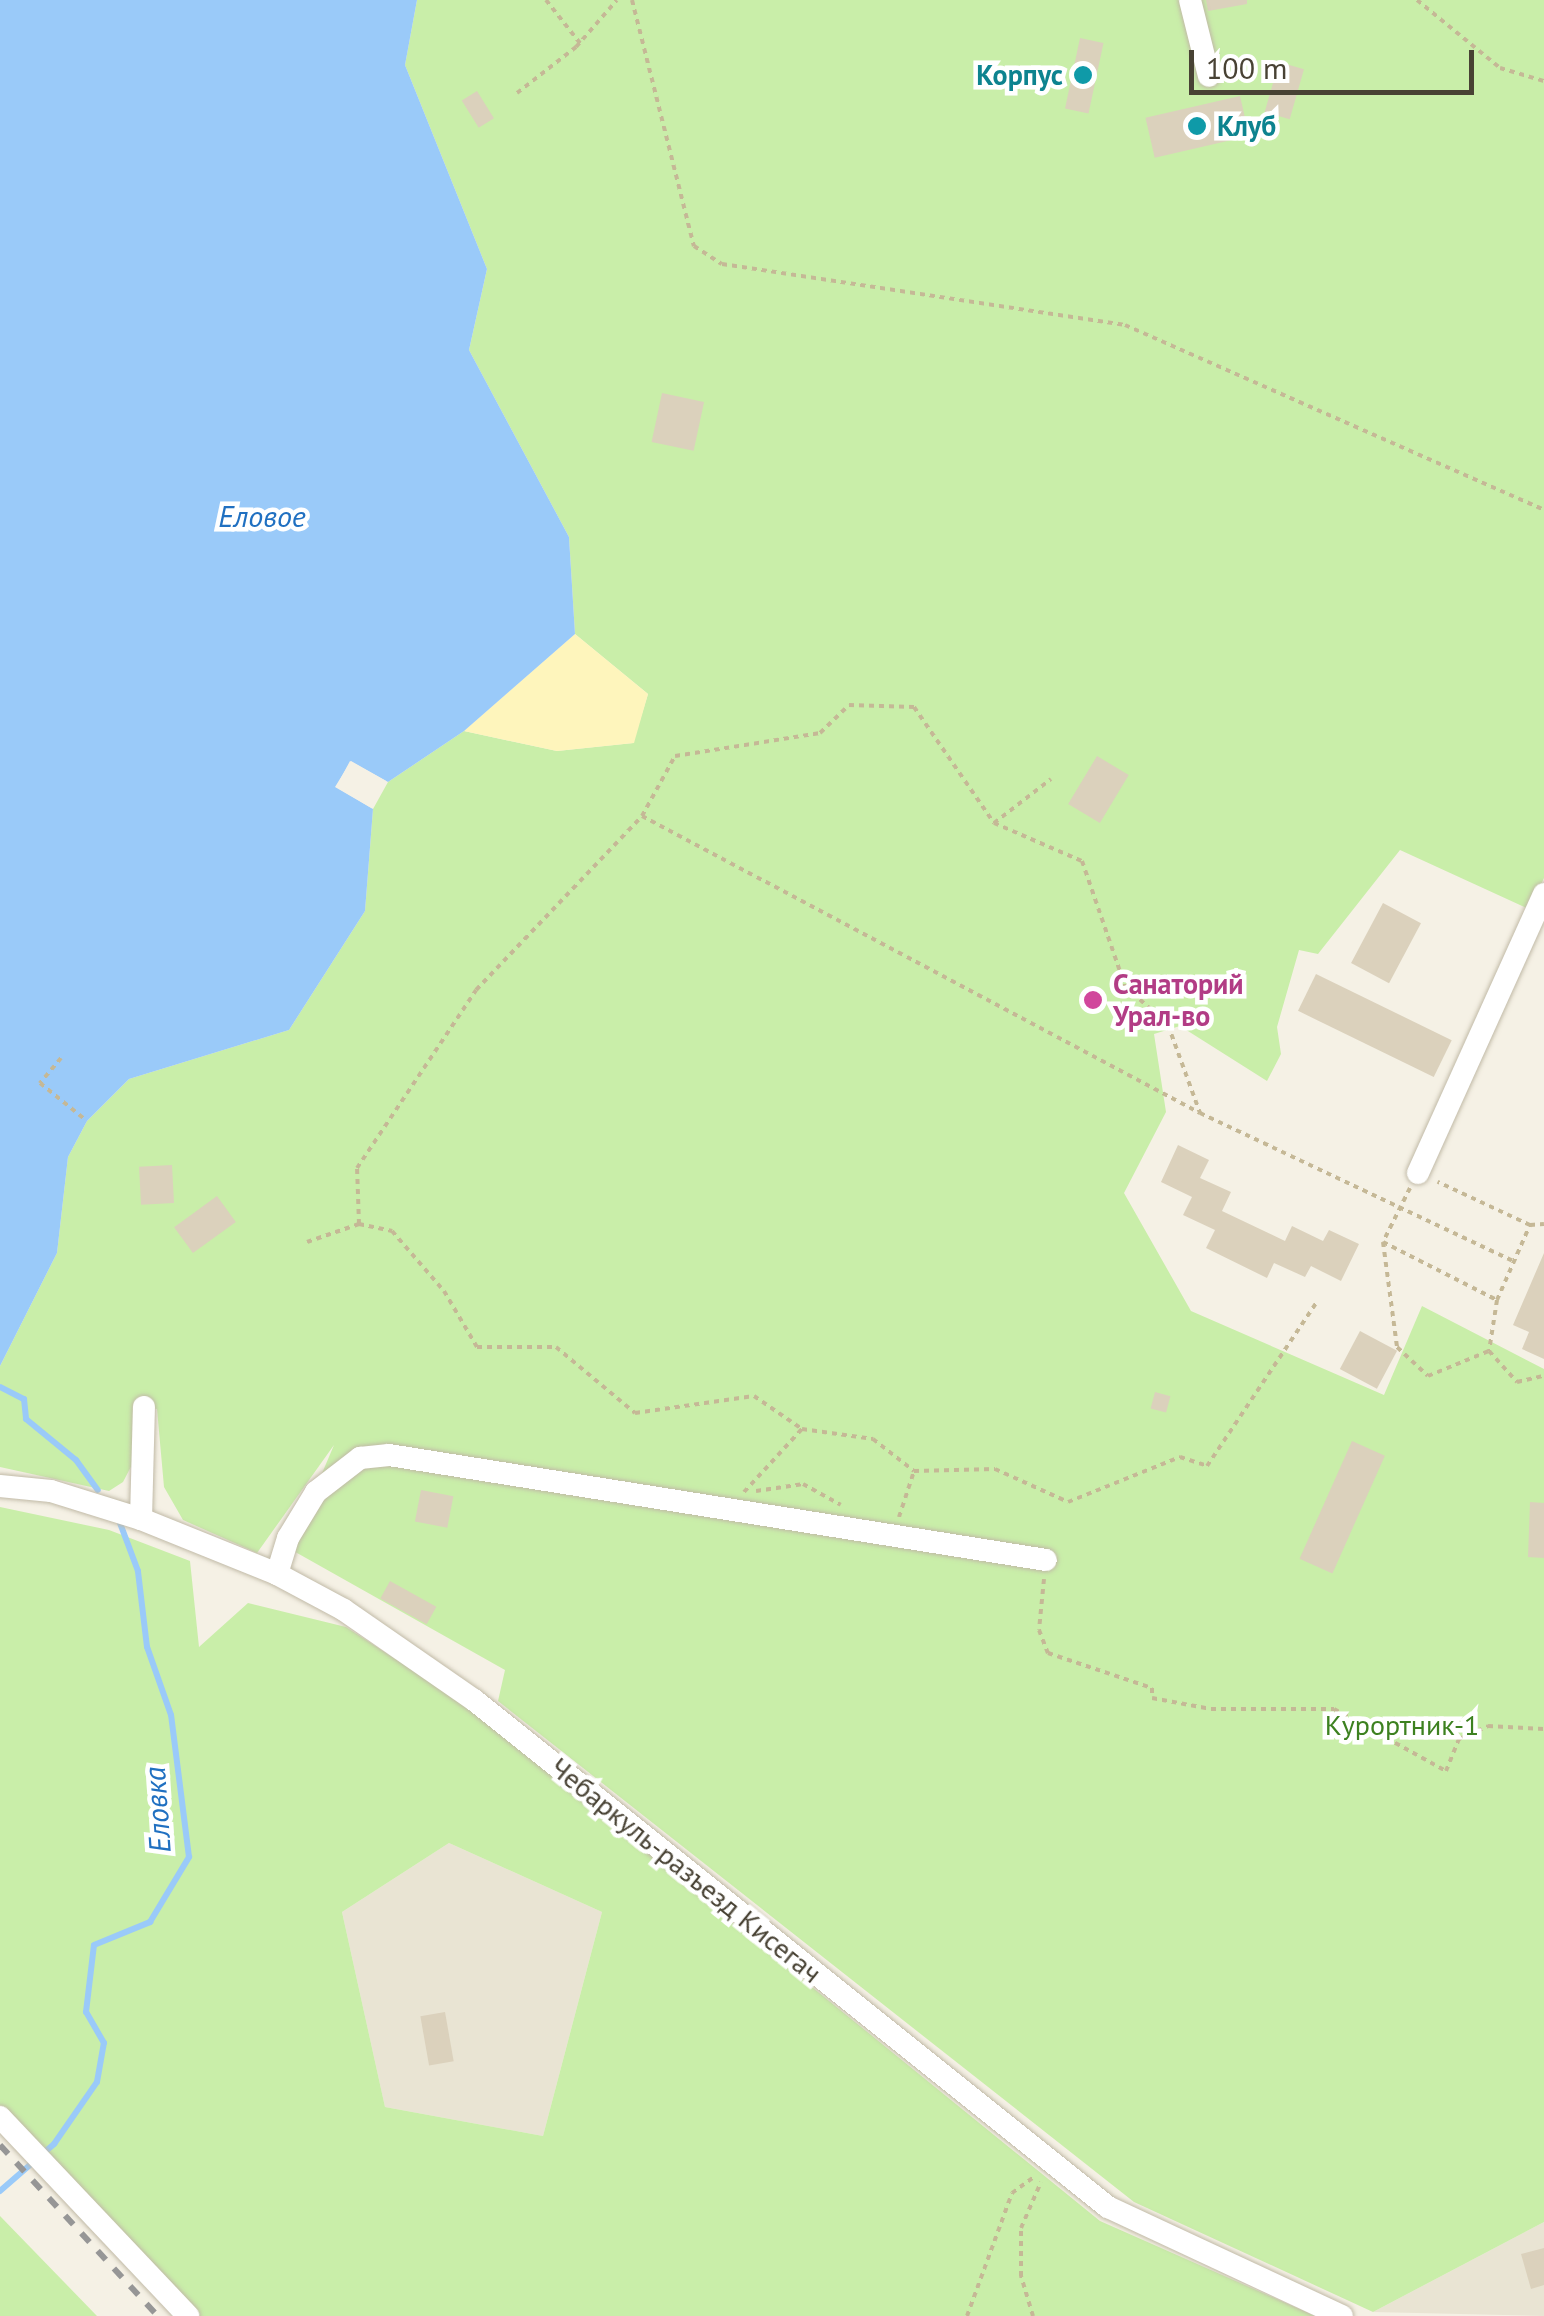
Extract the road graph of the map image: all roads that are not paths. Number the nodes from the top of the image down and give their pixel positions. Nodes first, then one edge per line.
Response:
1 (1190, 0) edge
2 (1209, 76) dead end
3 (1544, 894) edge
4 (1418, 1173) road end
5 (144, 1407) dead end
6 (0, 1486) edge
7 (141, 1519) junction
8 (1046, 1560) road end
9 (276, 1574) junction
10 (0, 2117) edge
11 (188, 2316) edge
12 (1342, 2316) edge

1 - 2 street
3 - 4 street
5 - 7 street
6 - 7 street, Чебаркуль-разъезд Кисегач
7 - 9 street, Чебаркуль-разъезд Кисегач
8 - 9 street
9 - 12 street, Чебаркуль-разъезд Кисегач
10 - 11 street

